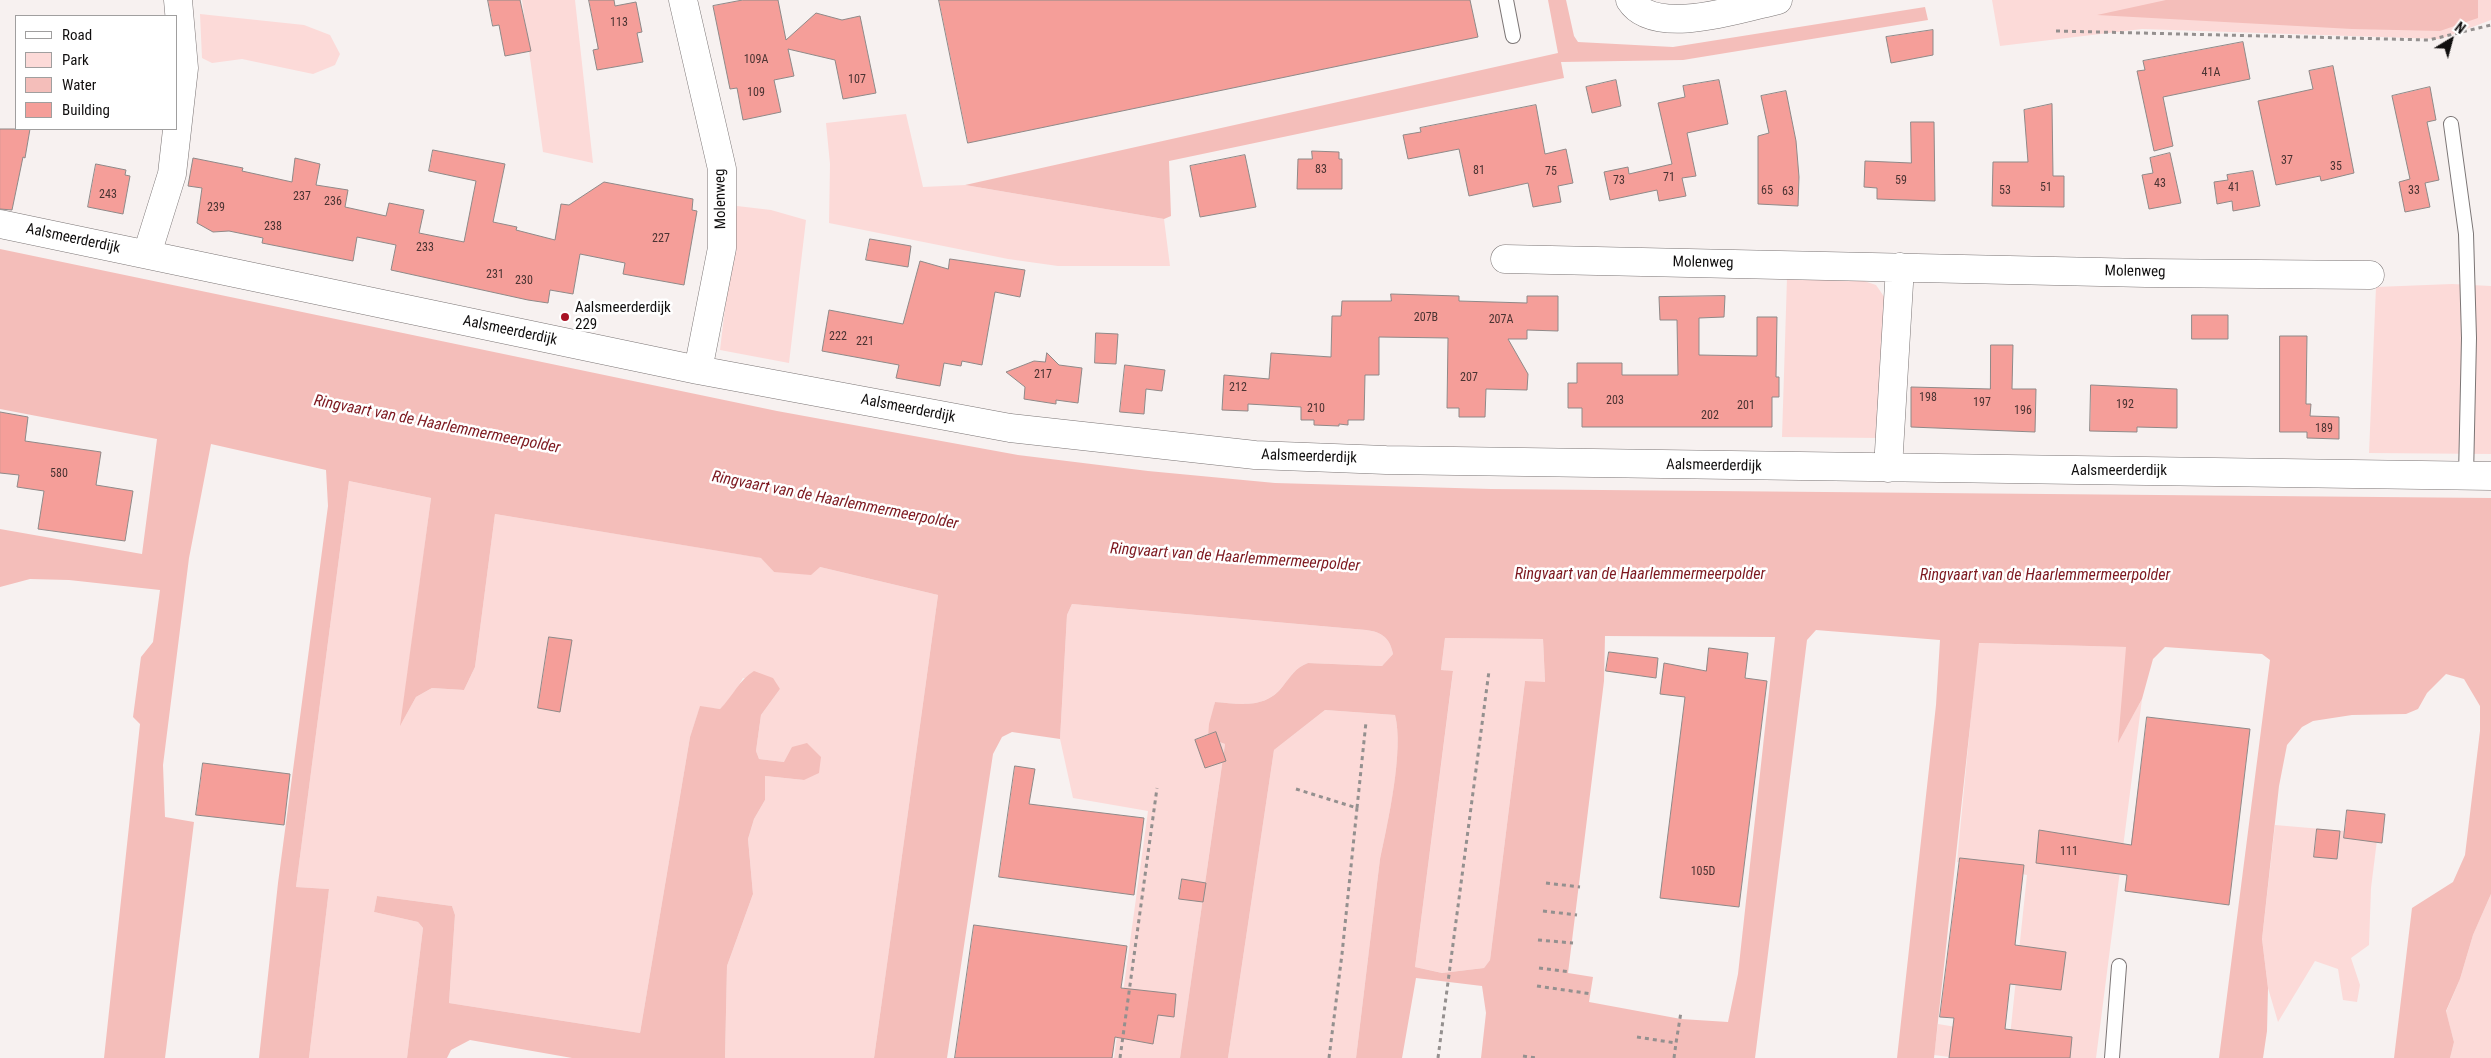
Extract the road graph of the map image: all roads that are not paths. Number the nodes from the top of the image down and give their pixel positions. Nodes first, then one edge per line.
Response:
1 (178, 0) edge
2 (683, 0) edge
3 (1506, 0) edge
4 (1630, 0) edge
5 (1778, 0) edge
6 (1513, 36) dead end
7 (178, 121) edge
8 (2451, 124) dead end
9 (177, 130) edge
10 (0, 224) edge
11 (147, 254) junction
12 (1505, 258) dead end
13 (1900, 267) junction
14 (2370, 275) dead end
15 (698, 370) junction
16 (1888, 468) junction
17 (2478, 476) edge
18 (2119, 966) dead end
19 (2112, 1058) edge

1 - 7 street
2 - 15 street, Molenweg
3 - 6 lane
4 - 5 street
8 - 17 lane
9 - 11 street
10 - 11 street, Aalsmeerderdijk
11 - 15 street, Aalsmeerderdijk
12 - 13 street, Molenweg
13 - 14 street, Molenweg
13 - 16 street
15 - 16 street, Aalsmeerderdijk
16 - 17 street, Aalsmeerderdijk
18 - 19 lane

